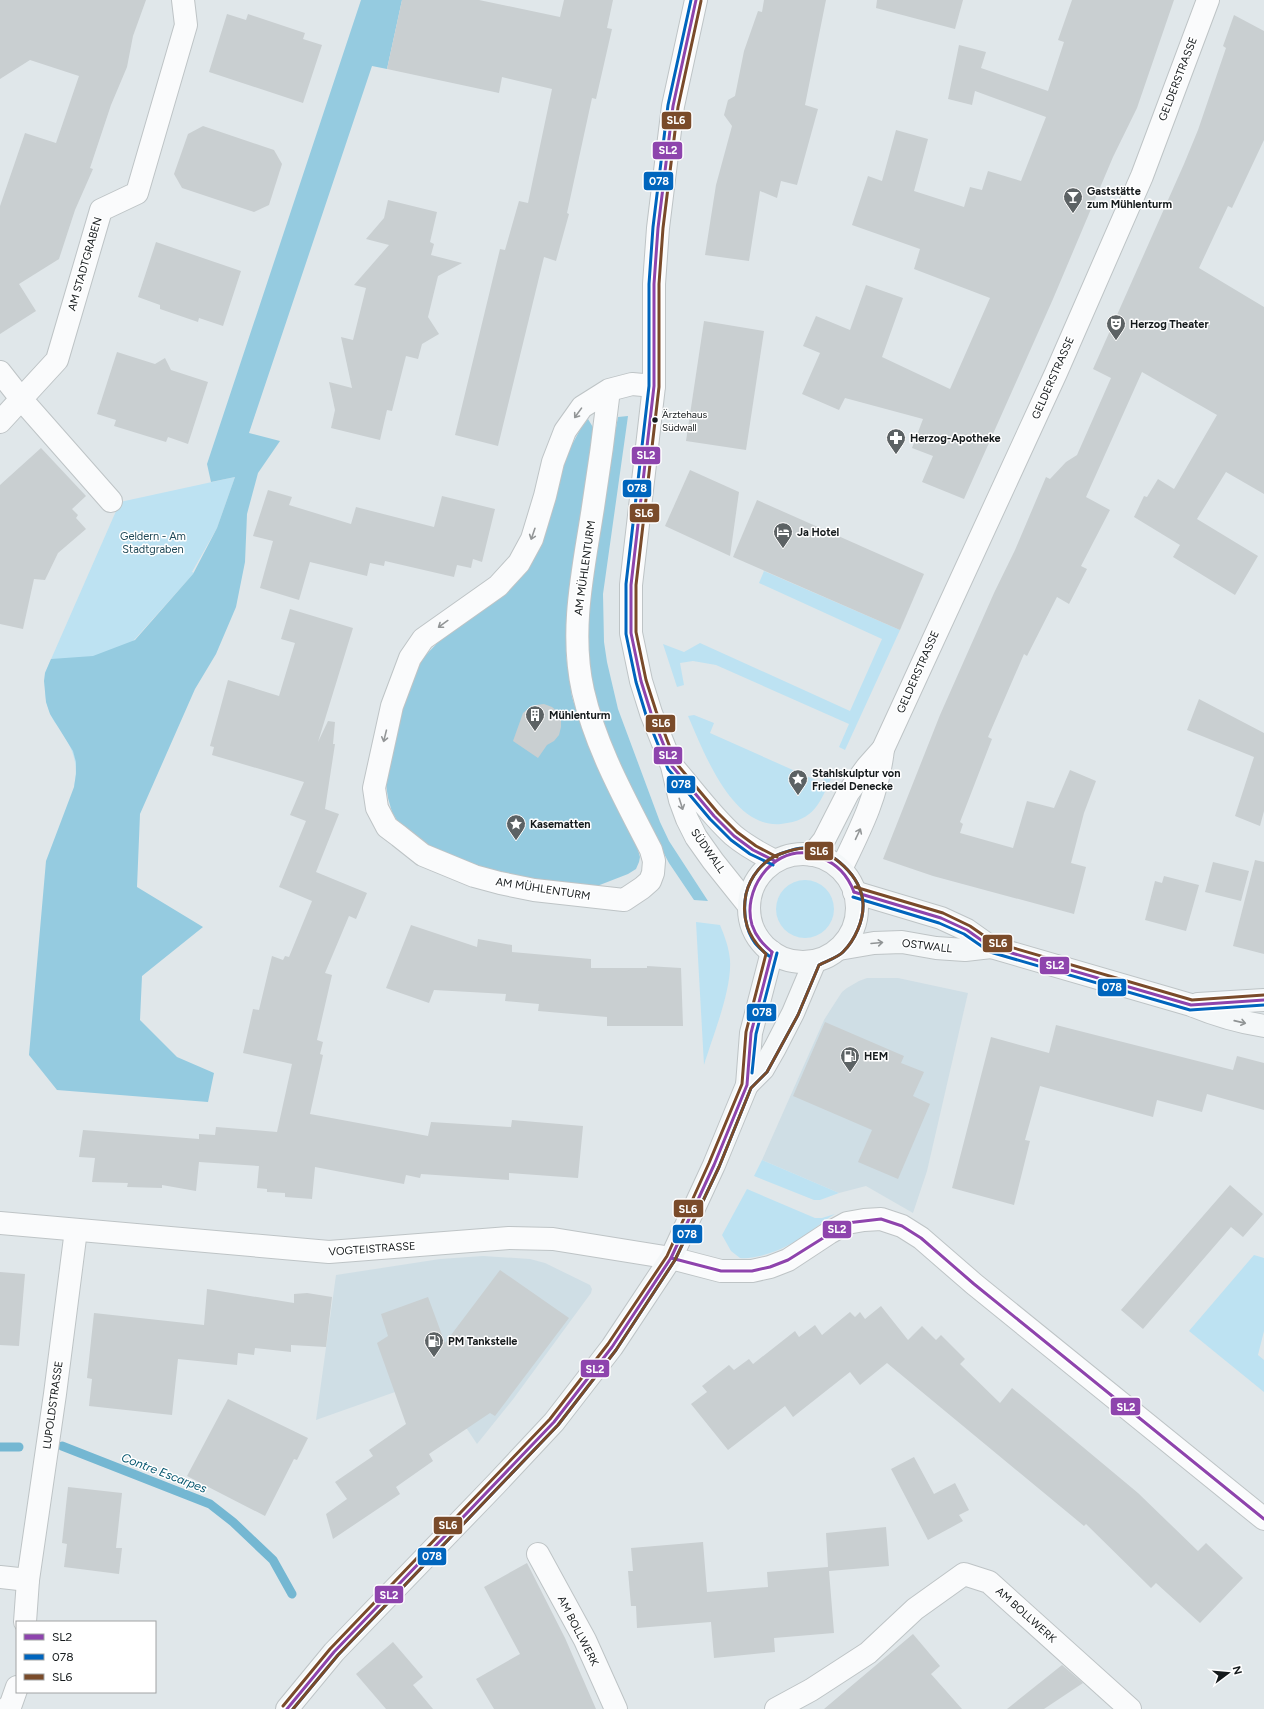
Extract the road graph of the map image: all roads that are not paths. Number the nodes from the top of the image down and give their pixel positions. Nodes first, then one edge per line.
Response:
1 (183, 0) edge
2 (696, 0) edge
3 (1208, 0) edge
4 (0, 372) edge
5 (654, 386) junction
6 (609, 390) junction
7 (22, 400) junction
8 (0, 422) edge
9 (111, 501) dead end
10 (883, 749) junction
11 (672, 766) junction
12 (812, 855) junction
13 (775, 861) junction
14 (841, 869) junction
15 (854, 892) junction
16 (749, 906) junction
17 (991, 947) junction
18 (839, 949) junction
19 (772, 952) junction
20 (815, 961) junction
21 (1264, 1000) edge
22 (1191, 1004) junction
23 (1264, 1026) edge
24 (747, 1085) junction
25 (0, 1223) edge
26 (76, 1230) junction
27 (671, 1258) junction
28 (1264, 1519) edge
29 (538, 1554) dead end
30 (0, 1577) edge
31 (28, 1580) junction
32 (25, 1621) edge
33 (16, 1690) edge
34 (6, 1709) edge
35 (287, 1709) edge
36 (616, 1709) edge
37 (776, 1709) edge
38 (1130, 1709) edge

1 - 7 street, AM STADTGRABEN
2 - 5 street, SÜDWALL
3 - 10 street, GELDERSTRASSE
4 - 7 street
5 - 6 street, AM MÜHLENTURM
5 - 11 street, SÜDWALL
6 -> 6 street, AM MÜHLENTURM
7 - 8 street, AM STADTGRABEN
7 - 9 street
10 - 12 street, GELDERSTRASSE
14 -> 10 street, GELDERSTRASSE
11 - 13 street, SÜDWALL
11 -> 16 street, SÜDWALL
12 - 13 main road
12 - 14 main road
13 - 16 main road
14 - 15 main road
15 - 17 main road, OSTWALL
15 - 18 main road
16 - 19 main road
18 -> 17 main road, OSTWALL
17 - 22 main road, OSTWALL
18 - 20 main road
19 - 20 main road
19 - 24 main road
20 - 24 main road
21 - 22 main road, OSTWALL
22 -> 23 main road, OSTWALL
24 - 27 main road
25 - 26 street, VOGTEISTRASSE
26 - 27 street, VOGTEISTRASSE
26 - 31 street, LUPOLDSTRASSE
27 - 28 street, VOGTEISTRASSE
27 - 35 main road
29 - 36 street, AM BOLLWERK
30 - 31 street
31 - 32 street, LUPOLDSTRASSE
33 - 34 street
37 - 38 street, AM BOLLWERK

